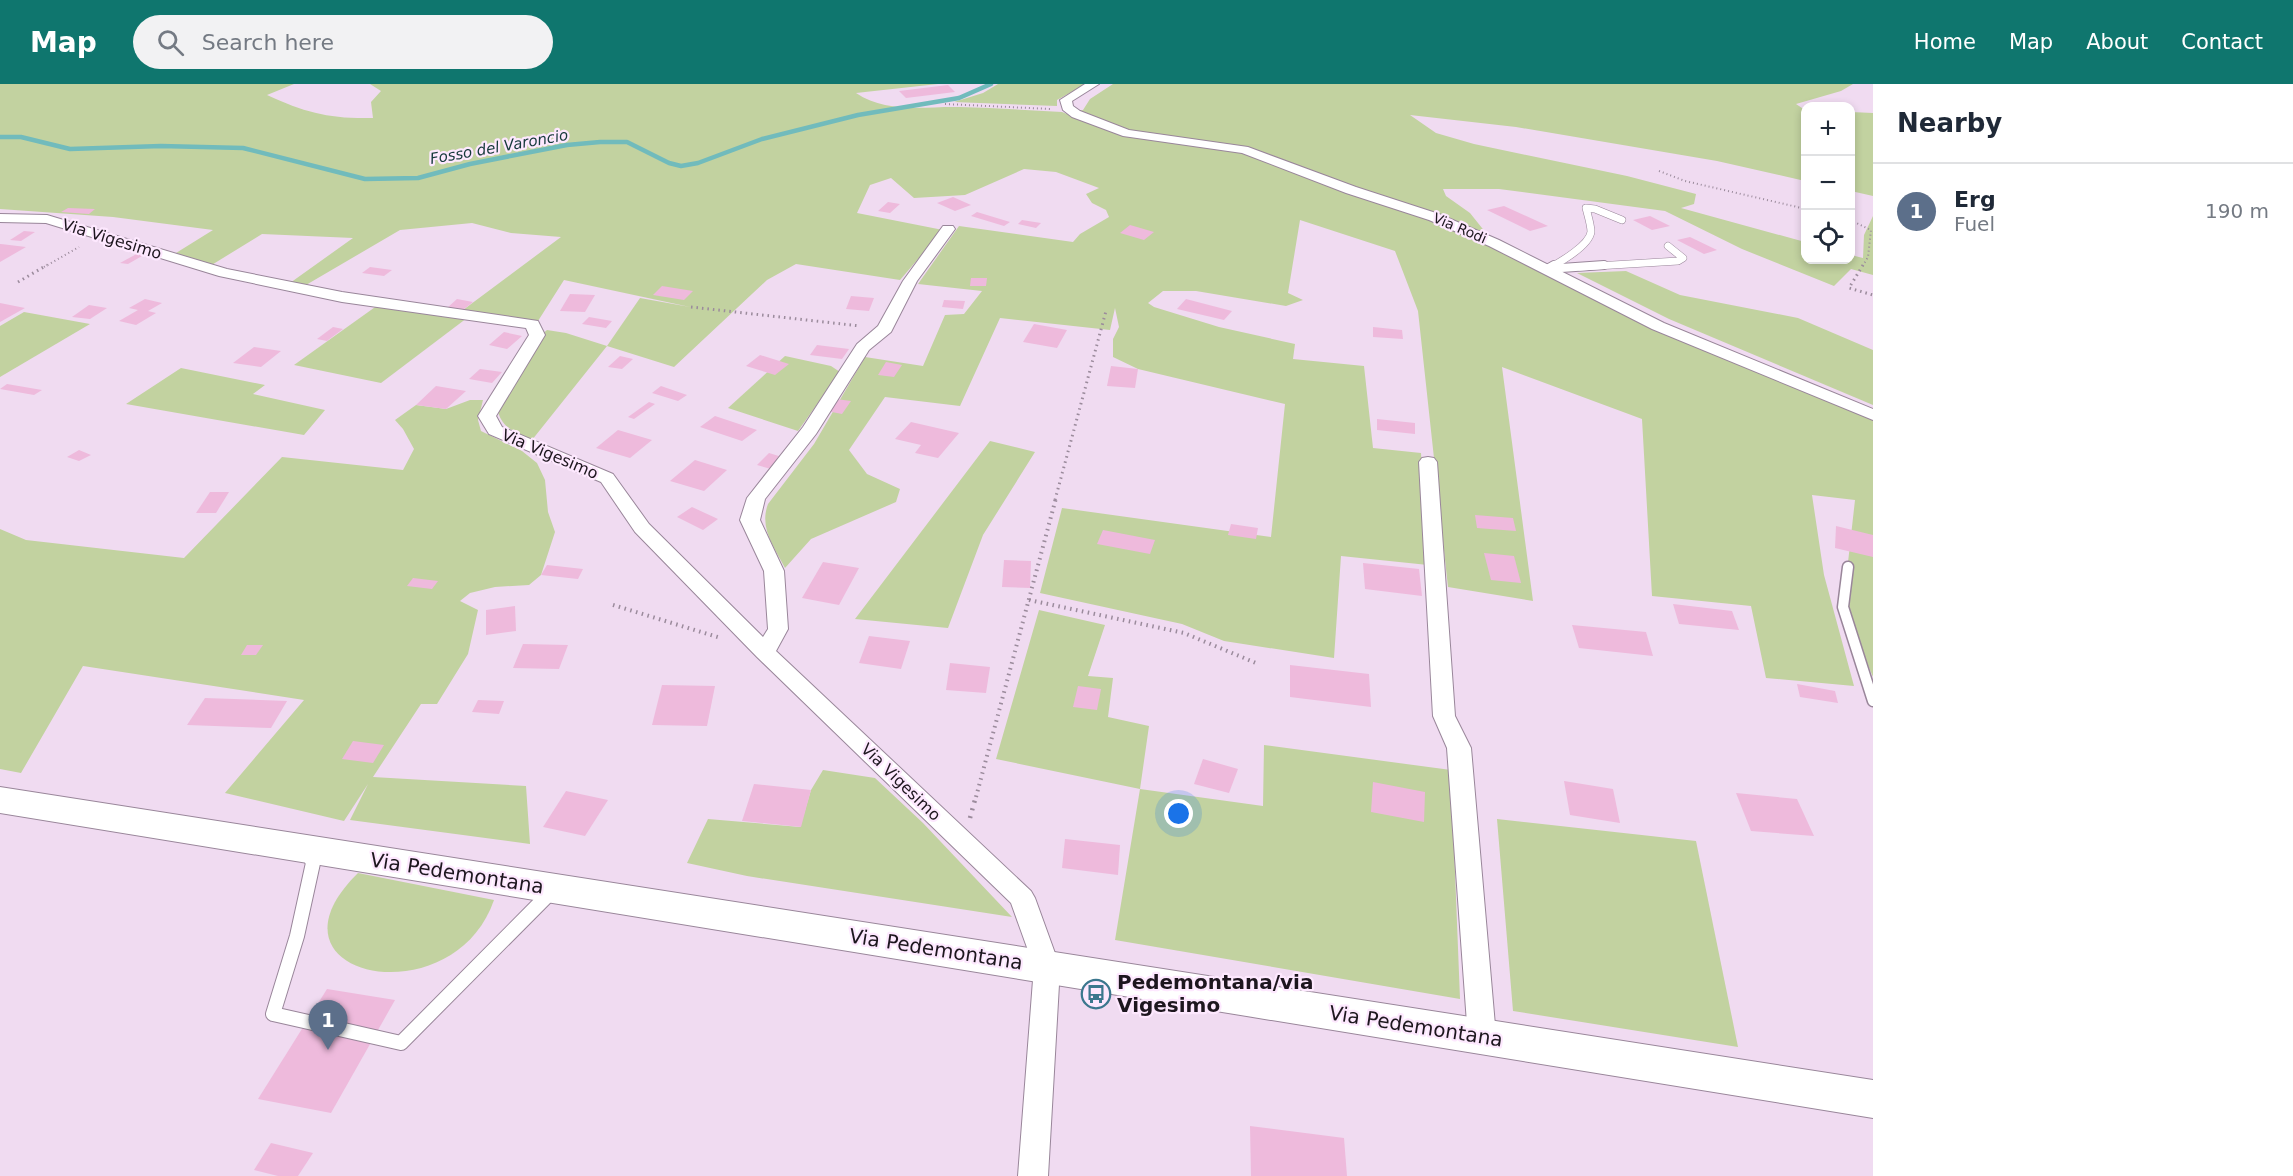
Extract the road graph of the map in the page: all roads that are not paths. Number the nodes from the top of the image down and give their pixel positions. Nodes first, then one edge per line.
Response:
1 (1093, 84) edge
2 (1, 218) edge
3 (1622, 220) dead end
4 (948, 229) dead end
5 (1668, 246) dead end
6 (1547, 269) junction
7 (1873, 415) edge
8 (1428, 462) dead end
9 (1848, 567) dead end
10 (765, 652) junction
11 (1873, 701) edge
12 (0, 800) edge
13 (307, 849) junction
14 (555, 888) junction
15 (1047, 967) junction
16 (1482, 1037) junction
17 (1873, 1099) edge
18 (1033, 1176) edge

1 - 6 street, Via Rodi
2 - 10 street, Via Vigesimo
3 - 6 lane
4 - 10 street
5 - 6 lane
6 - 7 street, Via Rodi
8 - 16 street
9 - 11 lane
10 - 15 street, Via Vigesimo
12 - 13 street, Via Pedemontana
13 - 14 street, Via Pedemontana
13 - 14 lane
14 - 15 street, Via Pedemontana
15 - 16 street, Via Pedemontana
15 - 18 street
16 - 17 street, Via Pedemontana

